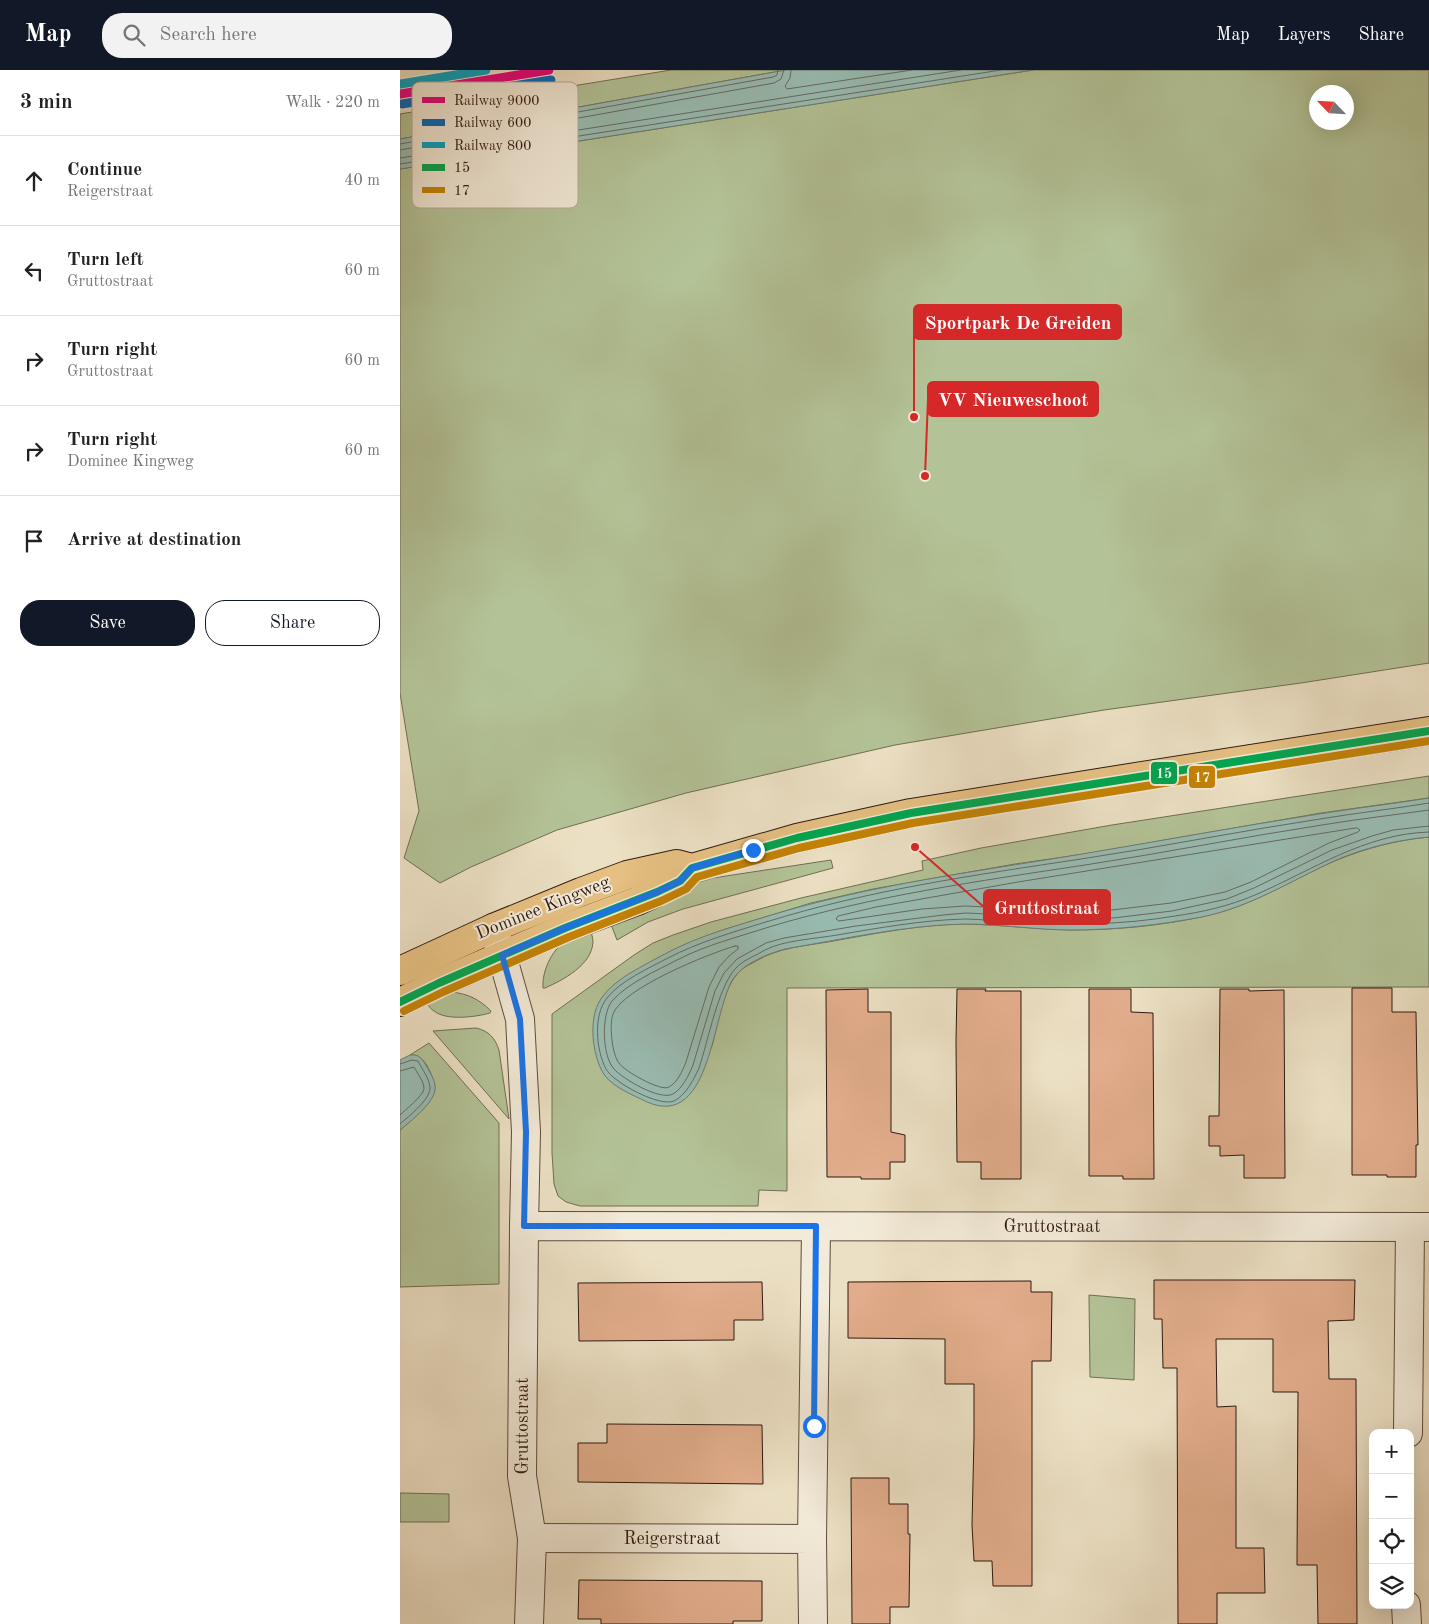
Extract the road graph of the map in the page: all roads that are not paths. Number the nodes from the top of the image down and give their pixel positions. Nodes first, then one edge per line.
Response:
1 (1429, 731) edge
2 (692, 868) junction
3 (493, 928) junction
4 (502, 955) junction
5 (400, 971) edge
6 (400, 1002) edge
7 (524, 1226) junction
8 (816, 1226) junction
9 (1419, 1227) edge
10 (1408, 1429) edge
11 (532, 1538) junction
12 (812, 1539) junction
13 (1406, 1609) edge
14 (529, 1624) edge
15 (812, 1624) edge
16 (1407, 1624) edge

1 - 2 main road, Dominee Kingweg
2 - 3 main road, Dominee Kingweg
2 - 4 main road, Dominee Kingweg
3 - 4 street, Gruttostraat
3 - 5 main road, Dominee Kingweg
4 - 6 main road, Dominee Kingweg
4 - 7 street, Gruttostraat
7 - 8 street, Gruttostraat
7 - 11 street, Gruttostraat
8 - 9 street, Gruttostraat
8 - 12 street
9 - 10 street
11 - 12 street, Reigerstraat
11 - 14 street, Gruttostraat
12 - 15 street
13 - 16 street

